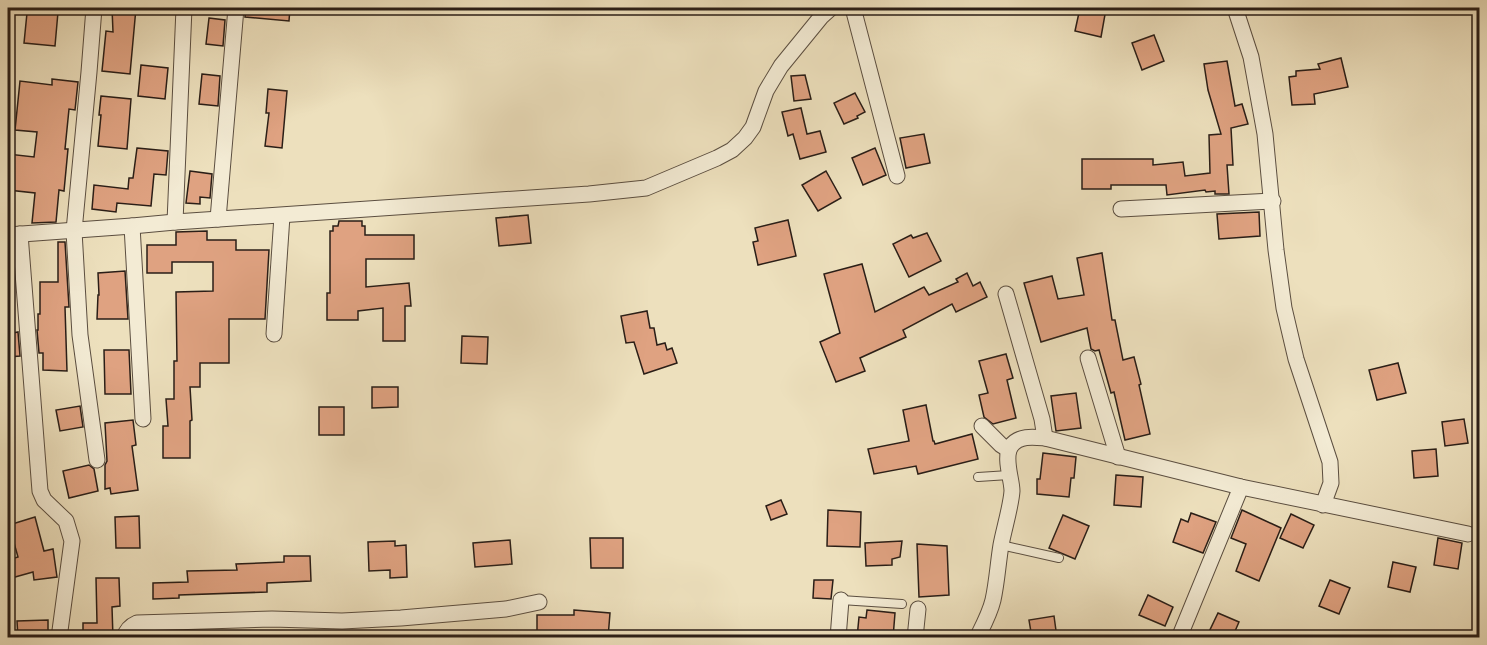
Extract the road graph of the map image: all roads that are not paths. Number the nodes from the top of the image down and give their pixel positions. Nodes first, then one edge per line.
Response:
1 (94, 8) edge
2 (184, 8) edge
3 (236, 8) edge
4 (831, 8) edge
5 (853, 8) edge
6 (1235, 8) edge
7 (897, 176) dead end
8 (1273, 201) junction
9 (1121, 209) dead end
10 (282, 216) junction
11 (218, 219) junction
12 (175, 222) junction
13 (132, 226) junction
14 (74, 231) junction
15 (14, 235) edge
16 (1006, 294) dead end
17 (274, 334) dead end
18 (1088, 358) dead end
19 (143, 419) dead end
20 (982, 426) dead end
21 (1045, 438) junction
22 (1009, 450) junction
23 (1118, 457) junction
24 (97, 460) dead end
25 (1009, 475) junction
26 (978, 477) dead end
27 (1241, 487) junction
28 (1323, 505) junction
29 (1468, 534) dead end
30 (1001, 545) junction
31 (1059, 558) dead end
32 (841, 600) joint
33 (539, 602) dead end
34 (902, 604) dead end
35 (918, 609) dead end
36 (58, 638) edge
37 (124, 638) edge
38 (838, 638) edge
39 (915, 638) edge
40 (977, 638) edge
41 (1179, 638) edge

1 - 14 street
2 - 12 street
3 - 11 street
4 - 10 street
5 - 7 street
6 - 8 street
8 - 9 street
8 - 28 street
10 - 11 street
10 - 17 street
11 - 12 street
12 - 13 street
13 - 14 street
13 - 19 street
14 - 15 street
14 - 24 street
15 - 36 street
16 - 21 street
18 - 23 street
20 - 22 street
21 - 22 street
21 - 23 street
22 - 25 street
23 - 27 street
25 - 26 lane
25 - 30 street
27 - 28 street
27 - 41 street
28 - 29 street
30 - 31 lane
30 - 40 street
32 - 34 lane
32 - 38 street
33 - 37 street
35 - 39 street

